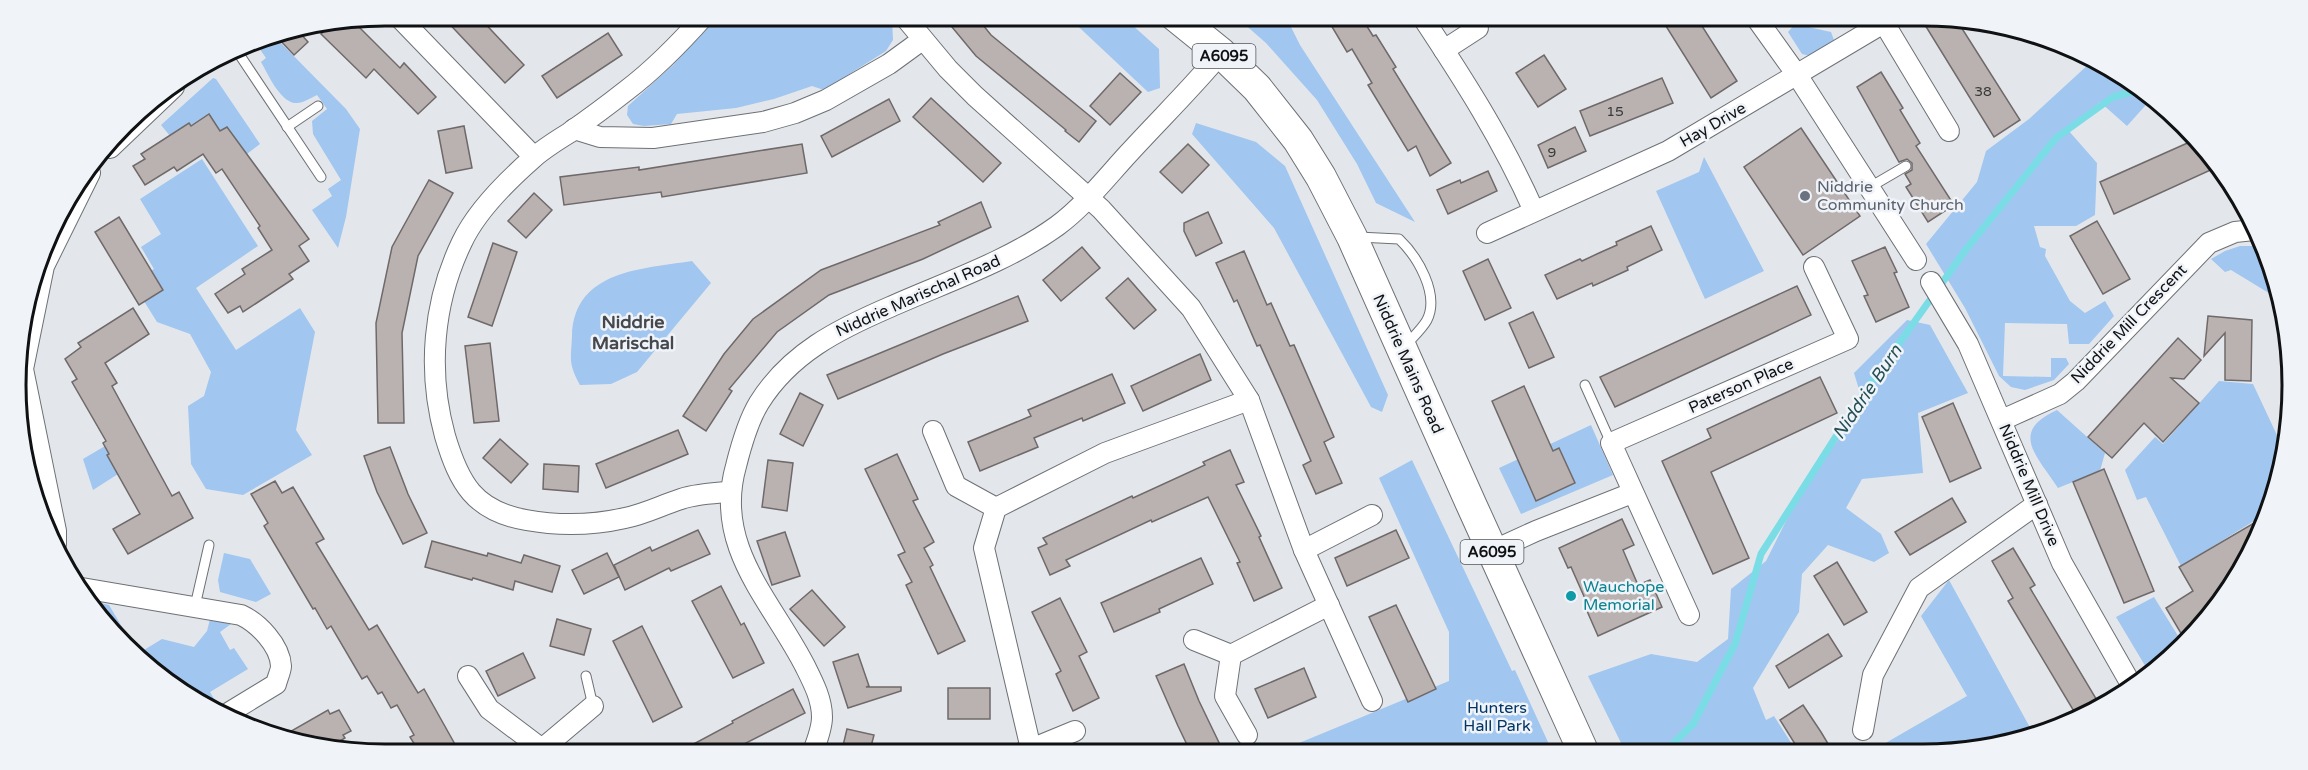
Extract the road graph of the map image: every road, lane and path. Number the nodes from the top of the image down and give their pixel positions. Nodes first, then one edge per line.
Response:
1 (409, 26) edge
2 (692, 26) edge
3 (911, 26) edge
4 (1188, 26) edge
5 (1428, 26) edge
6 (1762, 26) edge
7 (1878, 26) edge
8 (1894, 26) edge
9 (1478, 28) dead end
10 (922, 40) junction
11 (1444, 50) junction
12 (1221, 53) junction
13 (240, 56) edge
14 (1797, 75) junction
15 (318, 106) dead end
16 (287, 127) junction
17 (574, 129) junction
18 (1949, 131) dead end
19 (534, 157) junction
20 (1906, 166) dead end
21 (321, 177) dead end
22 (1870, 187) junction
23 (1089, 198) junction
24 (75, 203) edge
25 (1534, 211) junction
26 (2247, 231) edge
27 (1487, 233) dead end
28 (1352, 237) junction
29 (52, 250) edge
30 (1916, 260) dead end
31 (1814, 267) dead end
32 (1931, 282) dead end
33 (40, 285) edge
34 (28, 342) edge
35 (1402, 350) junction
36 (26, 385) edge
37 (1585, 385) dead end
38 (1249, 400) junction
39 (2002, 420) junction
40 (933, 430) dead end
41 (1611, 443) junction
42 (730, 492) junction
43 (1632, 493) junction
44 (2037, 504) junction
45 (996, 508) junction
46 (1372, 515) dead end
47 (50, 516) edge
48 (209, 545) dead end
49 (1304, 550) junction
50 (1492, 551) junction
51 (90, 590) edge
52 (1329, 605) junction
53 (195, 606) junction
54 (1689, 615) dead end
55 (1194, 640) dead end
56 (1232, 655) junction
57 (468, 676) dead end
58 (586, 676) dead end
59 (2129, 680) edge
60 (1372, 701) dead end
61 (593, 706) joint
62 (233, 710) edge
63 (1863, 730) dead end
64 (1075, 731) dead end
65 (1248, 735) dead end
66 (534, 744) edge
67 (553, 744) edge
68 (815, 744) edge
69 (1024, 744) edge
70 (1042, 744) edge
71 (1580, 744) edge

1 - 19 street
2 - 17 street
3 - 10 street
4 - 12 main road, Niddrie Mains Road / A6095
5 - 11 street
6 - 14 street
7 - 14 street, Hay Drive
8 - 18 street, Hay Drive
9 - 11 street
10 - 17 street
10 - 23 street
11 - 25 street
12 - 23 street, Niddrie Marischal Road
12 - 28 main road, Niddrie Mains Road / A6095
13 - 16 lane
14 - 22 street
14 - 25 street, Hay Drive
15 - 16 lane
16 - 21 lane
17 - 19 street
19 - 42 street
20 - 22 lane
22 - 30 street
23 - 38 street
23 - 42 street, Niddrie Marischal Road
24 - 29 street
25 - 27 street, Hay Drive
26 - 39 street, Niddrie Mill Crescent
28 - 35 main road, Niddrie Mains Road / A6095
28 - 35 lane
31 - 41 street, Paterson Place
32 - 39 street, Niddrie Mill Drive
33 - 34 street
35 - 50 main road, Niddrie Mains Road / A6095
36 - 47 street
37 - 41 lane
38 - 45 street
38 - 49 street
39 - 44 street, Niddrie Mill Drive
40 - 45 street
41 - 43 street
42 - 68 street, Niddrie Marischal Road
43 - 50 street
43 - 54 street
44 - 59 street, Niddrie Mill Drive
44 - 63 street
45 - 69 street
46 - 49 street
48 - 53 lane
49 - 52 street
50 - 71 main road, Niddrie Mains Road / A6095
51 - 53 street
52 - 56 street
52 - 60 street
53 - 62 street
55 - 56 street
56 - 65 street
57 - 66 street
58 - 61 lane
61 - 67 street
64 - 70 street

